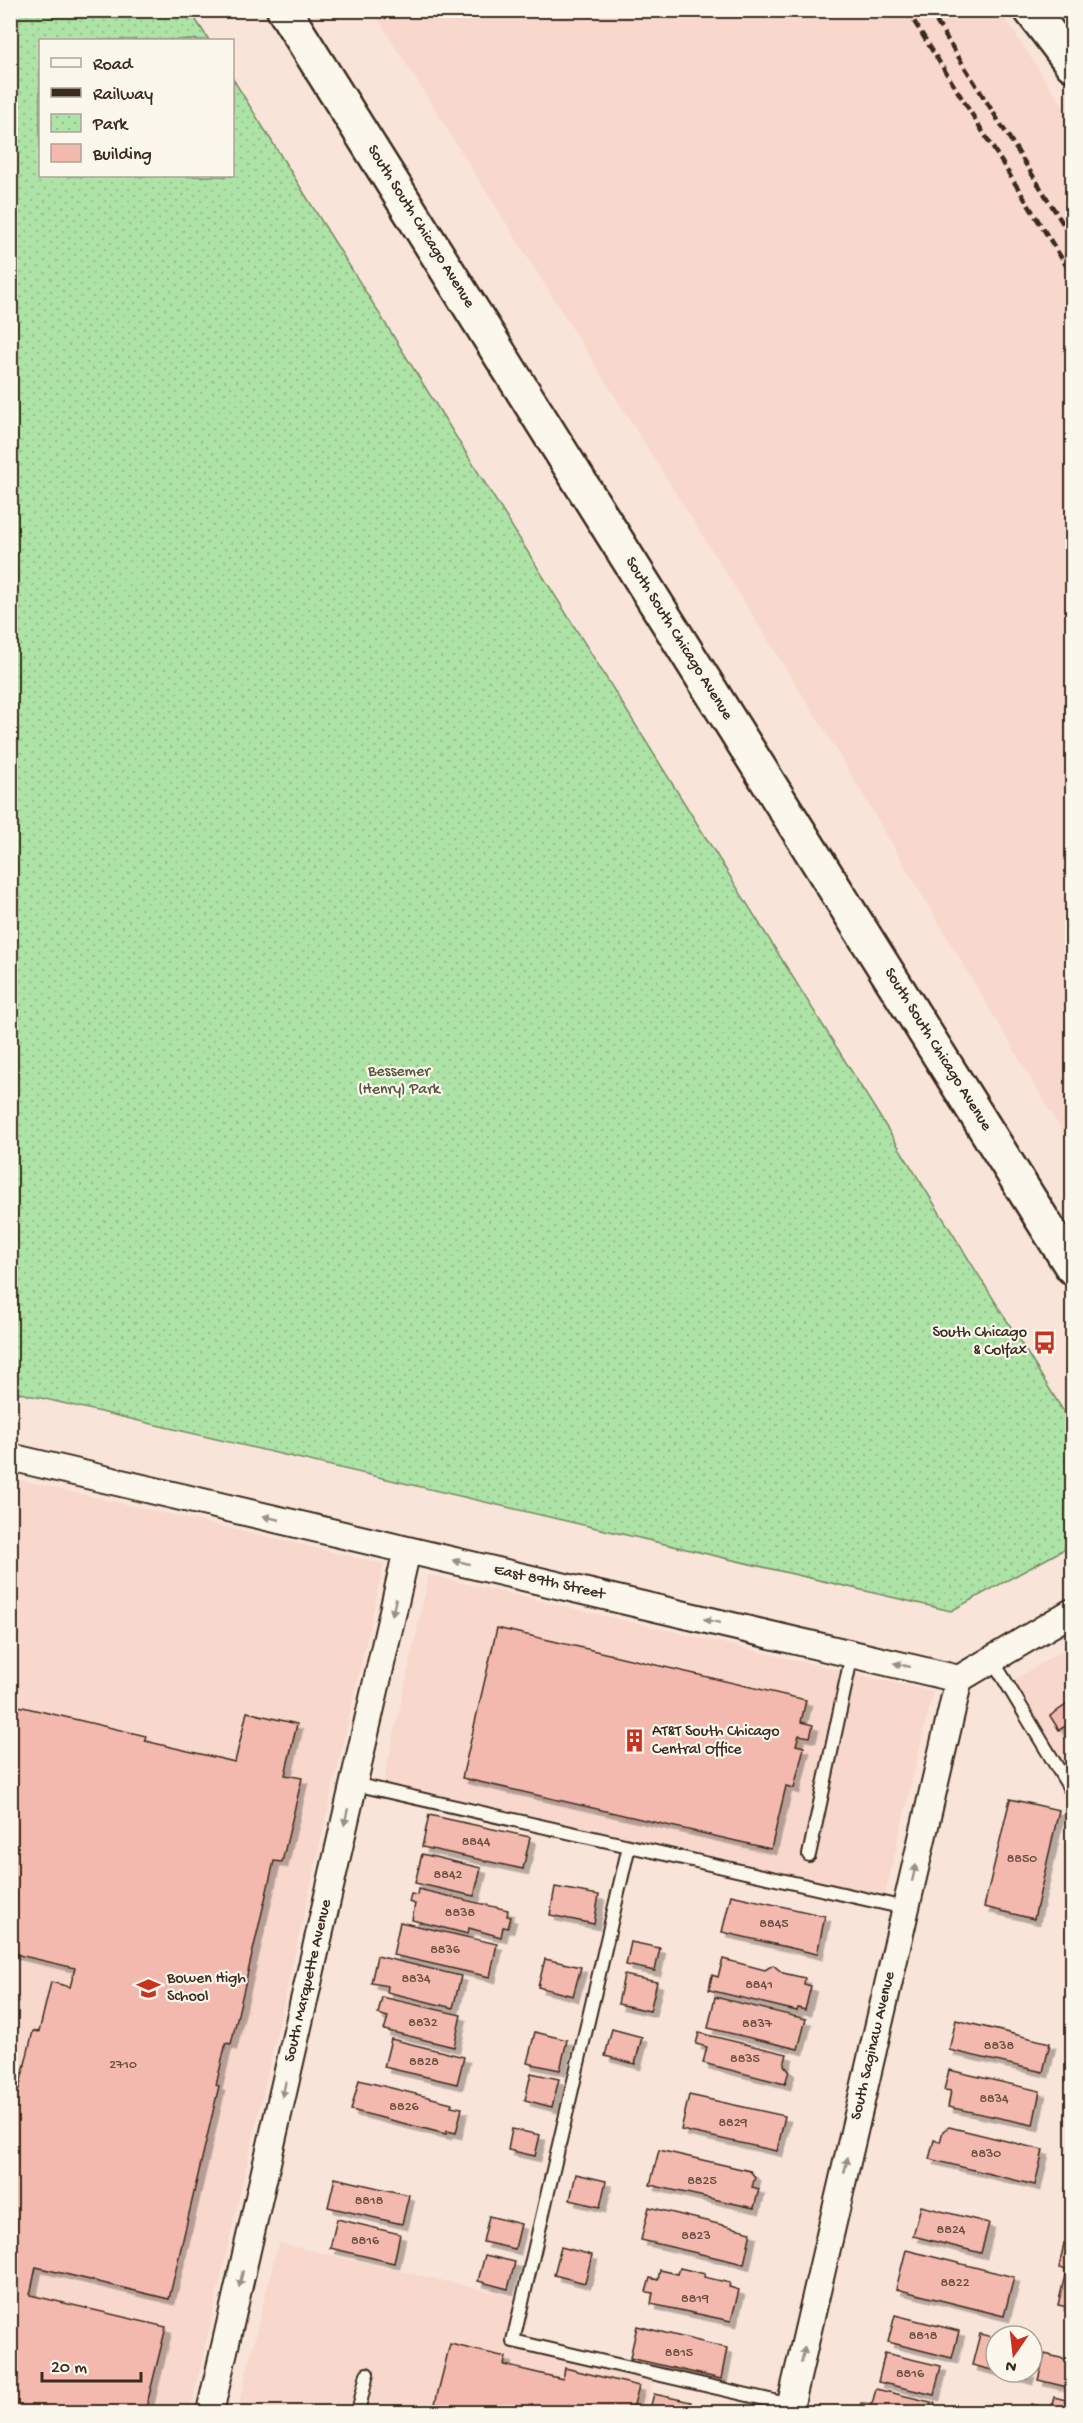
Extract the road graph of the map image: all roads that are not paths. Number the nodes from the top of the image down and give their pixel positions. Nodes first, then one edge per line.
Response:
1 (284, 10) edge
2 (1031, 10) edge
3 (1072, 64) edge
4 (1072, 1268) edge
5 (10, 1457) edge
6 (407, 1550) junction
7 (1072, 1612) edge
8 (852, 1654) junction
9 (992, 1659) junction
10 (959, 1679) junction
11 (354, 1784) junction
12 (1072, 1792) edge
13 (629, 1846) junction
14 (809, 1855) dead end
15 (905, 1908) junction
16 (367, 2374) dead end
17 (790, 2409) edge
18 (210, 2412) edge
19 (358, 2412) edge

1 - 4 main road, South South Chicago Avenue
2 - 3 main road
6 -> 5 street, East 89th Street
8 -> 6 street, East 89th Street
6 -> 11 street, South Marquette Avenue
7 - 9 street
10 -> 8 street, East 89th Street
8 - 14 lane
9 - 10 street
9 - 12 lane
15 -> 10 street, South Saginaw Avenue
11 - 13 lane
11 -> 18 street, South Marquette Avenue
13 - 15 lane
13 - 17 lane
17 -> 15 street, South Saginaw Avenue
16 - 19 lane

